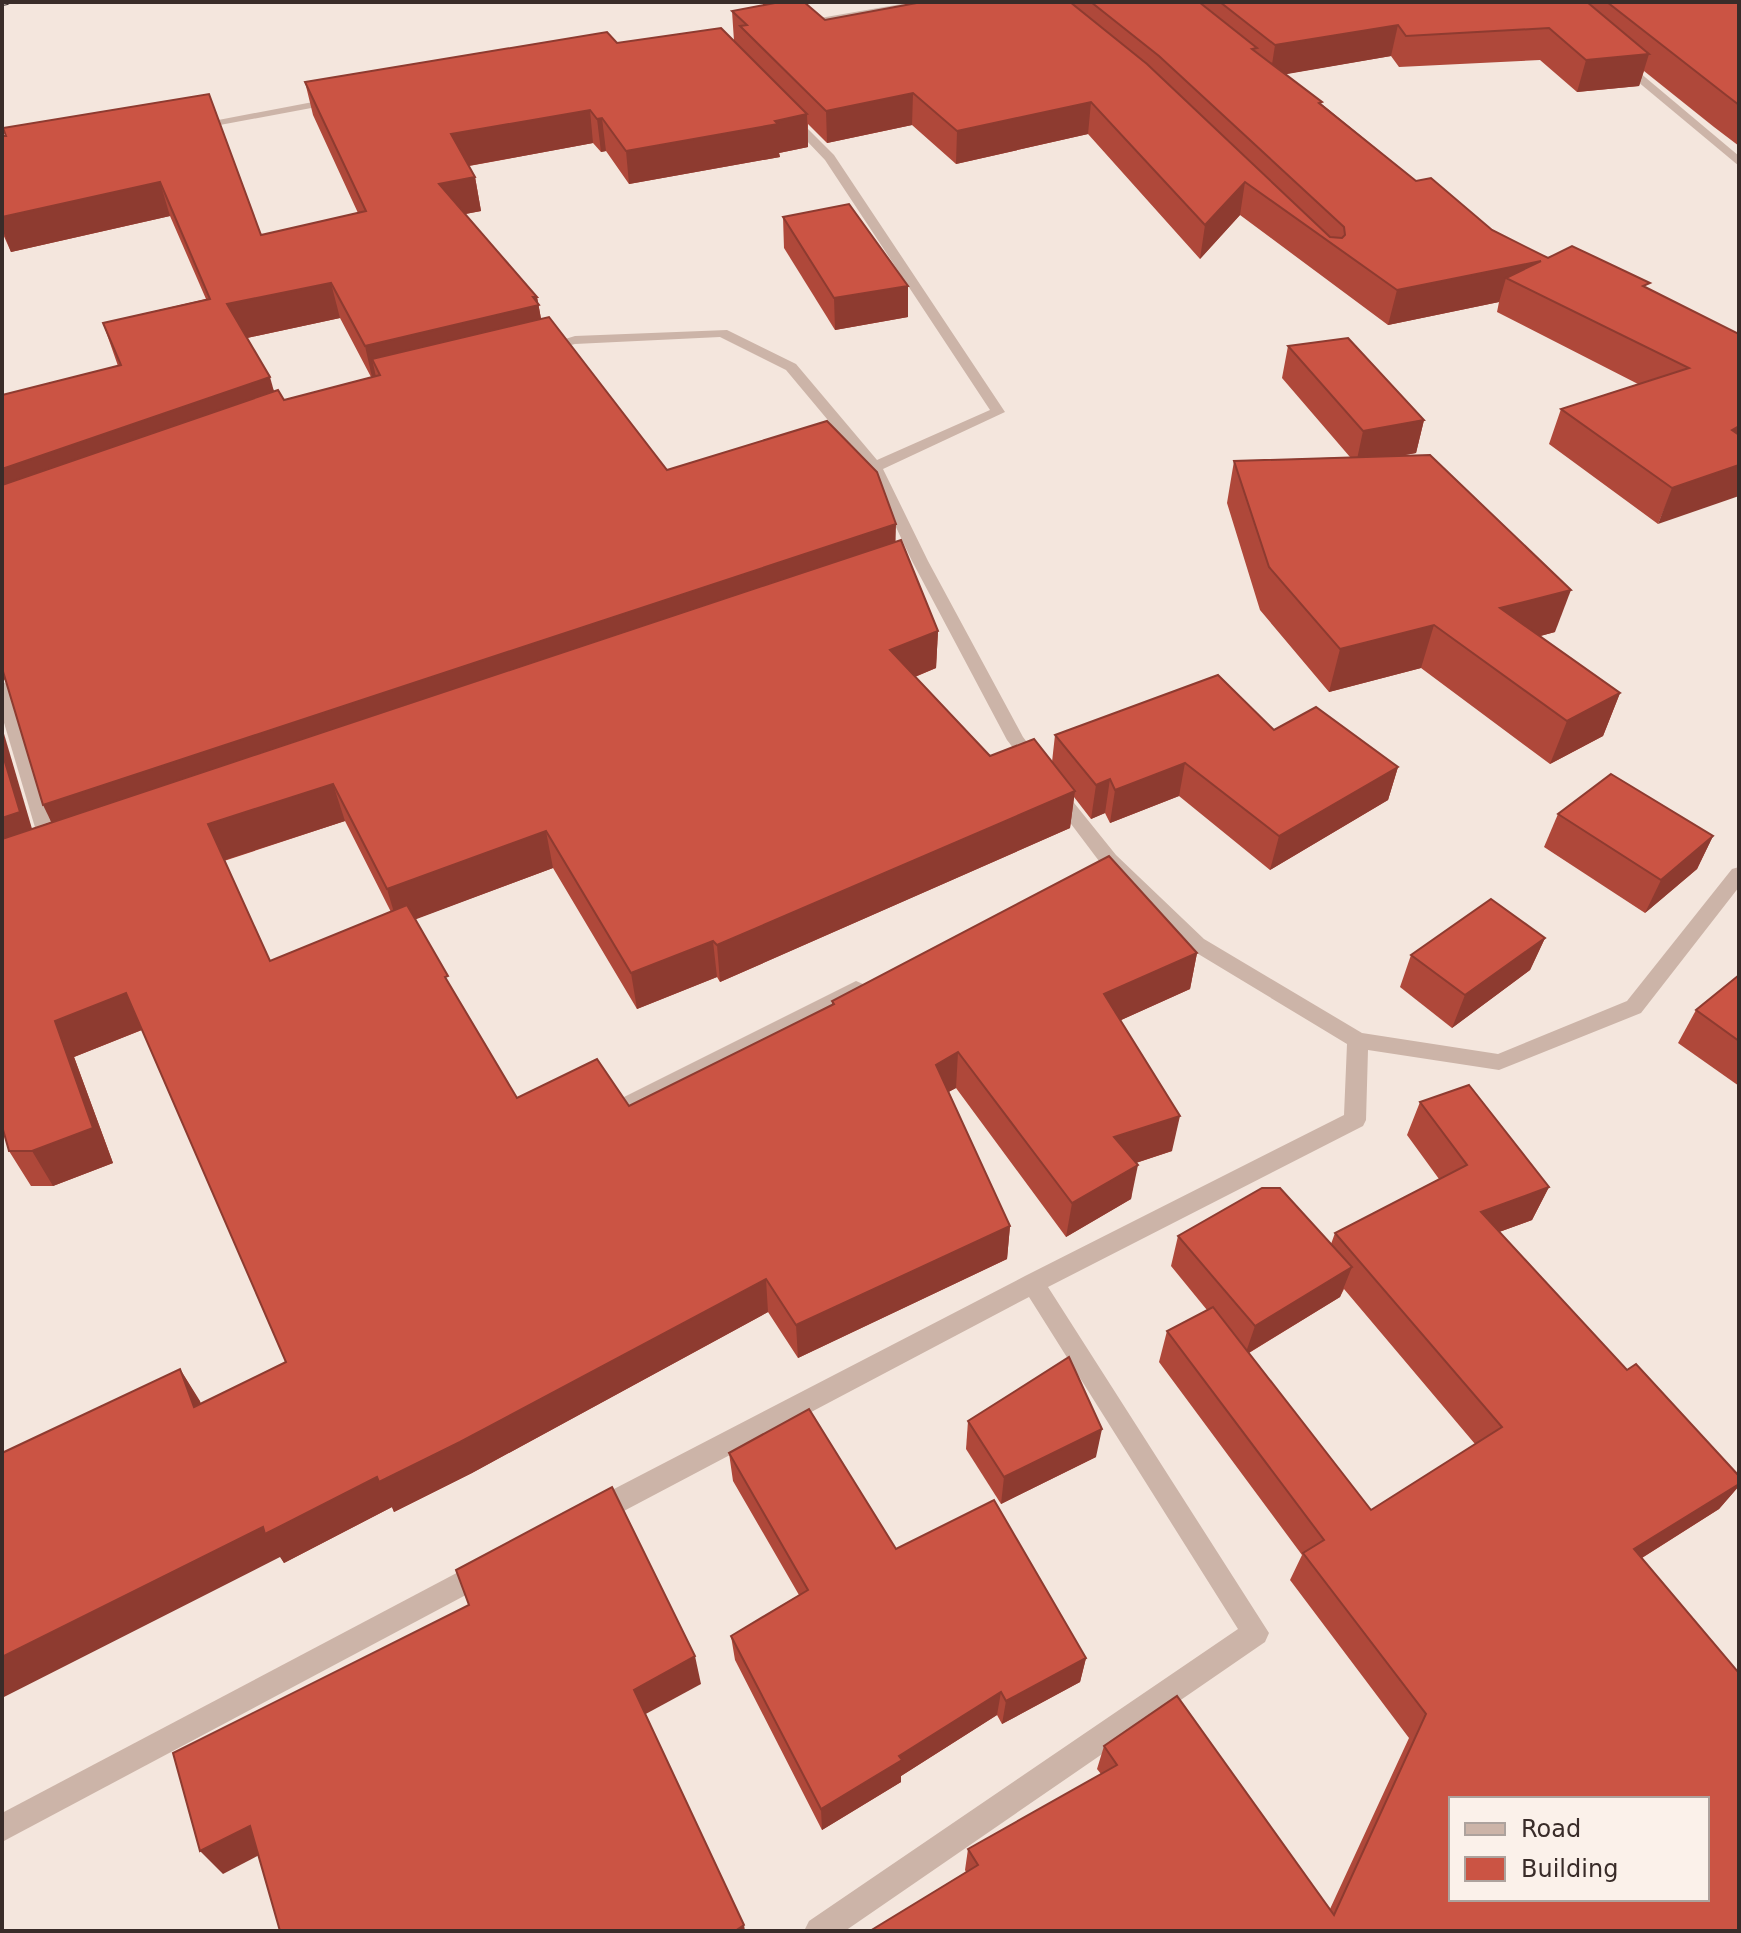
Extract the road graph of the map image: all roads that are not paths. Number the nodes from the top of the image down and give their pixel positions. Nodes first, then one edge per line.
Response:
1 (934, 2) edge
2 (784, 25) edge
3 (1608, 52) edge
4 (354, 98) edge
5 (775, 103) edge
6 (184, 127) edge
7 (1739, 162) edge
8 (530, 351) edge
9 (875, 467) junction
10 (2, 687) edge
11 (53, 854) edge
12 (1739, 874) edge
13 (870, 982) edge
14 (1358, 1040) junction
15 (630, 1104) edge
16 (1033, 1283) junction
17 (573, 1524) edge
18 (503, 1561) edge
19 (2, 1828) edge
20 (819, 1931) edge

1 - 2 street
3 - 7 street
4 - 6 street
5 - 9 street
8 - 9 street
9 - 14 street
10 - 11 street
12 - 14 street
13 - 15 street
14 - 16 street
16 - 17 street
16 - 20 street
18 - 19 street

